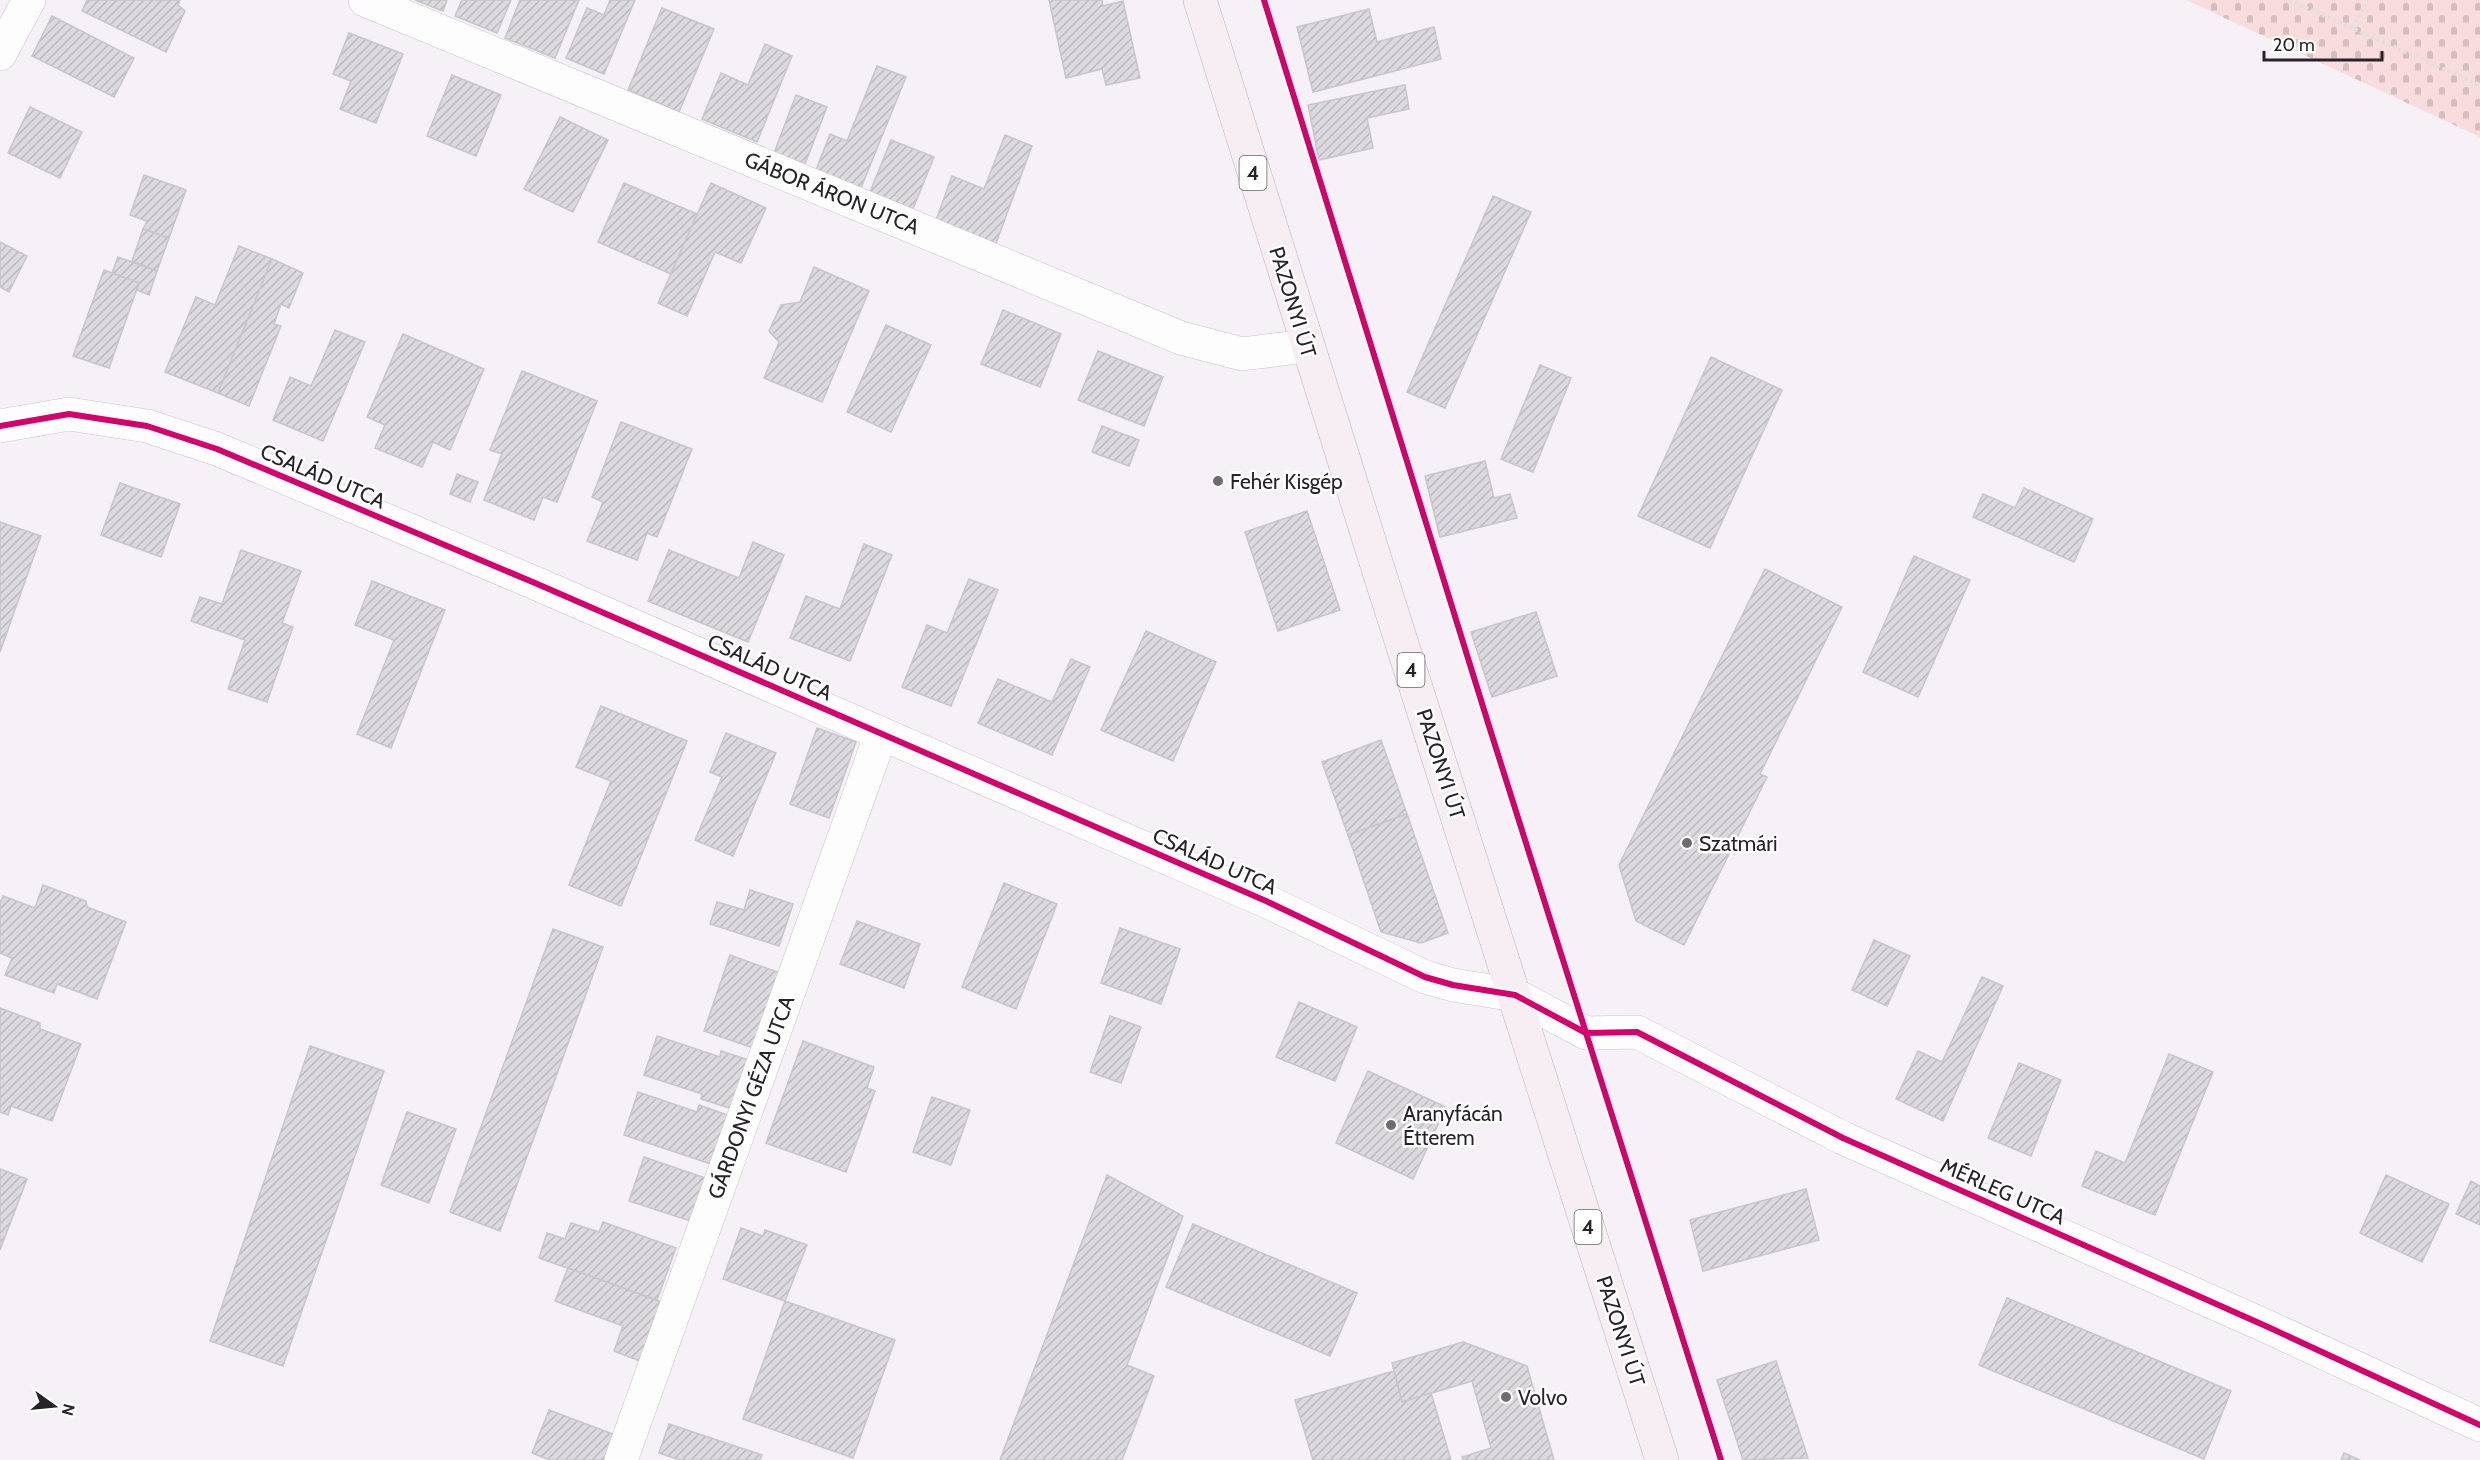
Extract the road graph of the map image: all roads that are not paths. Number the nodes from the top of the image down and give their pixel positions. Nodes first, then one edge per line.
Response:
1 (29, 0) edge
2 (365, 0) edge
3 (1200, 0) edge
4 (0, 54) edge
5 (1306, 346) junction
6 (0, 426) edge
7 (881, 734) junction
8 (1515, 995) junction
9 (2480, 1425) edge
10 (621, 1460) edge
11 (1662, 1460) edge

1 - 4 street
2 - 5 street, GÁBOR ÁRON UTCA
3 - 5 main road, PAZONYI ÚT / 4
5 - 8 main road, PAZONYI ÚT / 4
6 - 7 street, CSALÁD UTCA
7 - 8 street, CSALÁD UTCA
7 - 10 street, GÁRDONYI GÉZA UTCA
8 - 9 street, MÉRLEG UTCA
8 - 11 main road, PAZONYI ÚT / 4

